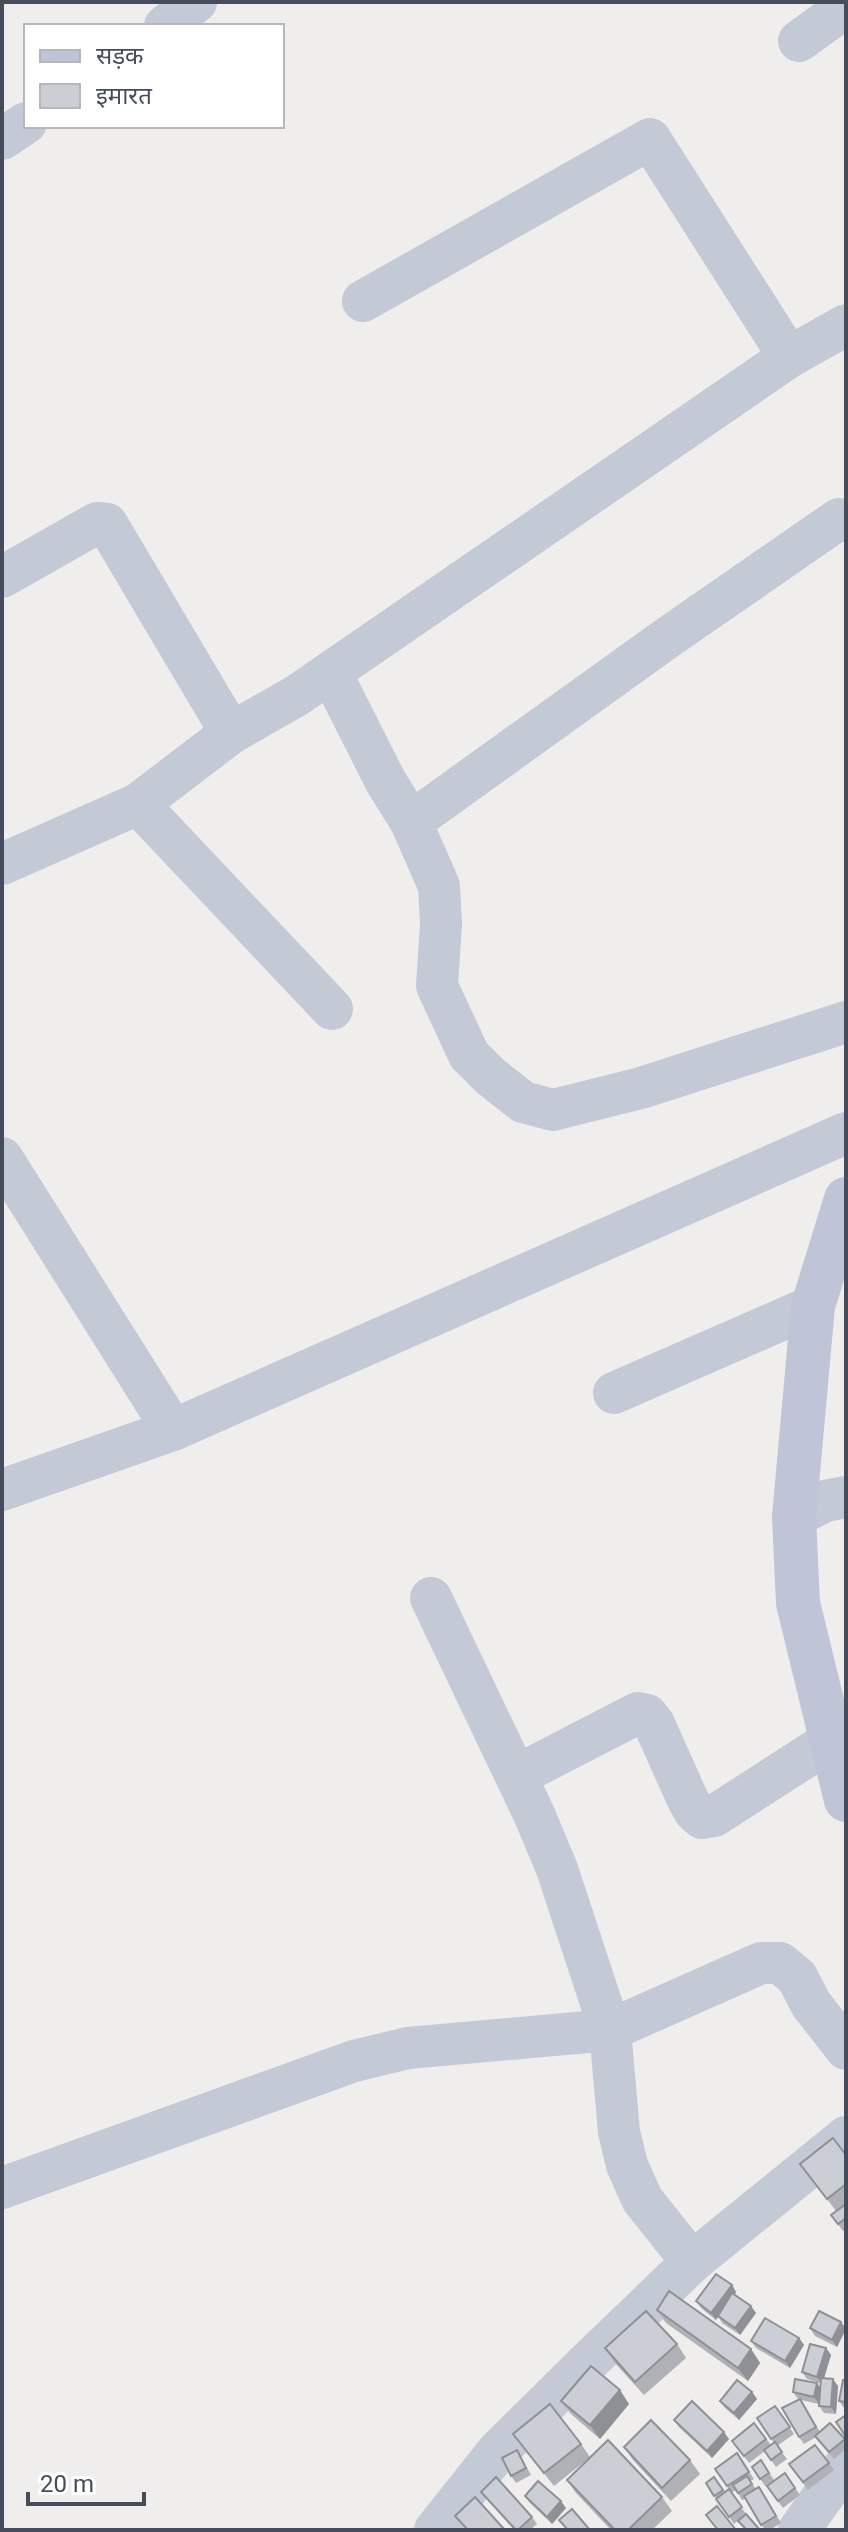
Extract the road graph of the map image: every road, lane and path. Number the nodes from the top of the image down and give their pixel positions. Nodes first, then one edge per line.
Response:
1 (196, 2) edge
2 (846, 7) edge
3 (168, 24) edge
4 (799, 41) dead end
5 (24, 124) edge
6 (2, 139) edge
7 (363, 301) dead end
8 (846, 325) edge
9 (789, 357) junction
10 (846, 521) edge
11 (2, 577) edge
12 (331, 673) junction
13 (231, 733) junction
14 (138, 804) junction
15 (411, 822) junction
16 (2, 864) edge
17 (332, 1009) dead end
18 (846, 1022) edge
19 (846, 1133) edge
20 (2, 1158) edge
21 (846, 1199) edge
22 (813, 1306) junction
23 (614, 1393) dead end
24 (173, 1430) junction
25 (2, 1490) edge
26 (846, 1497) edge
27 (794, 1517) junction
28 (431, 1598) dead end
29 (832, 1740) junction
30 (516, 1776) junction
31 (846, 1800) edge
32 (610, 2030) junction
33 (846, 2049) edge
34 (846, 2137) edge
35 (2, 2188) edge
36 (692, 2262) junction
37 (846, 2464) edge
38 (435, 2530) edge
39 (799, 2530) edge

1 - 3 street
2 - 4 street
5 - 6 street
7 - 9 street
8 - 9 street
9 - 12 street
10 - 15 street
11 - 13 street
12 - 13 street
12 - 15 street
13 - 14 street
14 - 16 street
14 - 17 street
15 - 18 street
19 - 24 street
20 - 24 street
21 - 22 street
22 - 23 street
22 - 27 street
24 - 25 street
26 - 27 street
27 - 29 street
28 - 30 street
29 - 30 street
29 - 31 street
30 - 32 street
32 - 33 street
32 - 35 street
32 - 36 street
34 - 36 street
36 - 38 street
37 - 39 street

